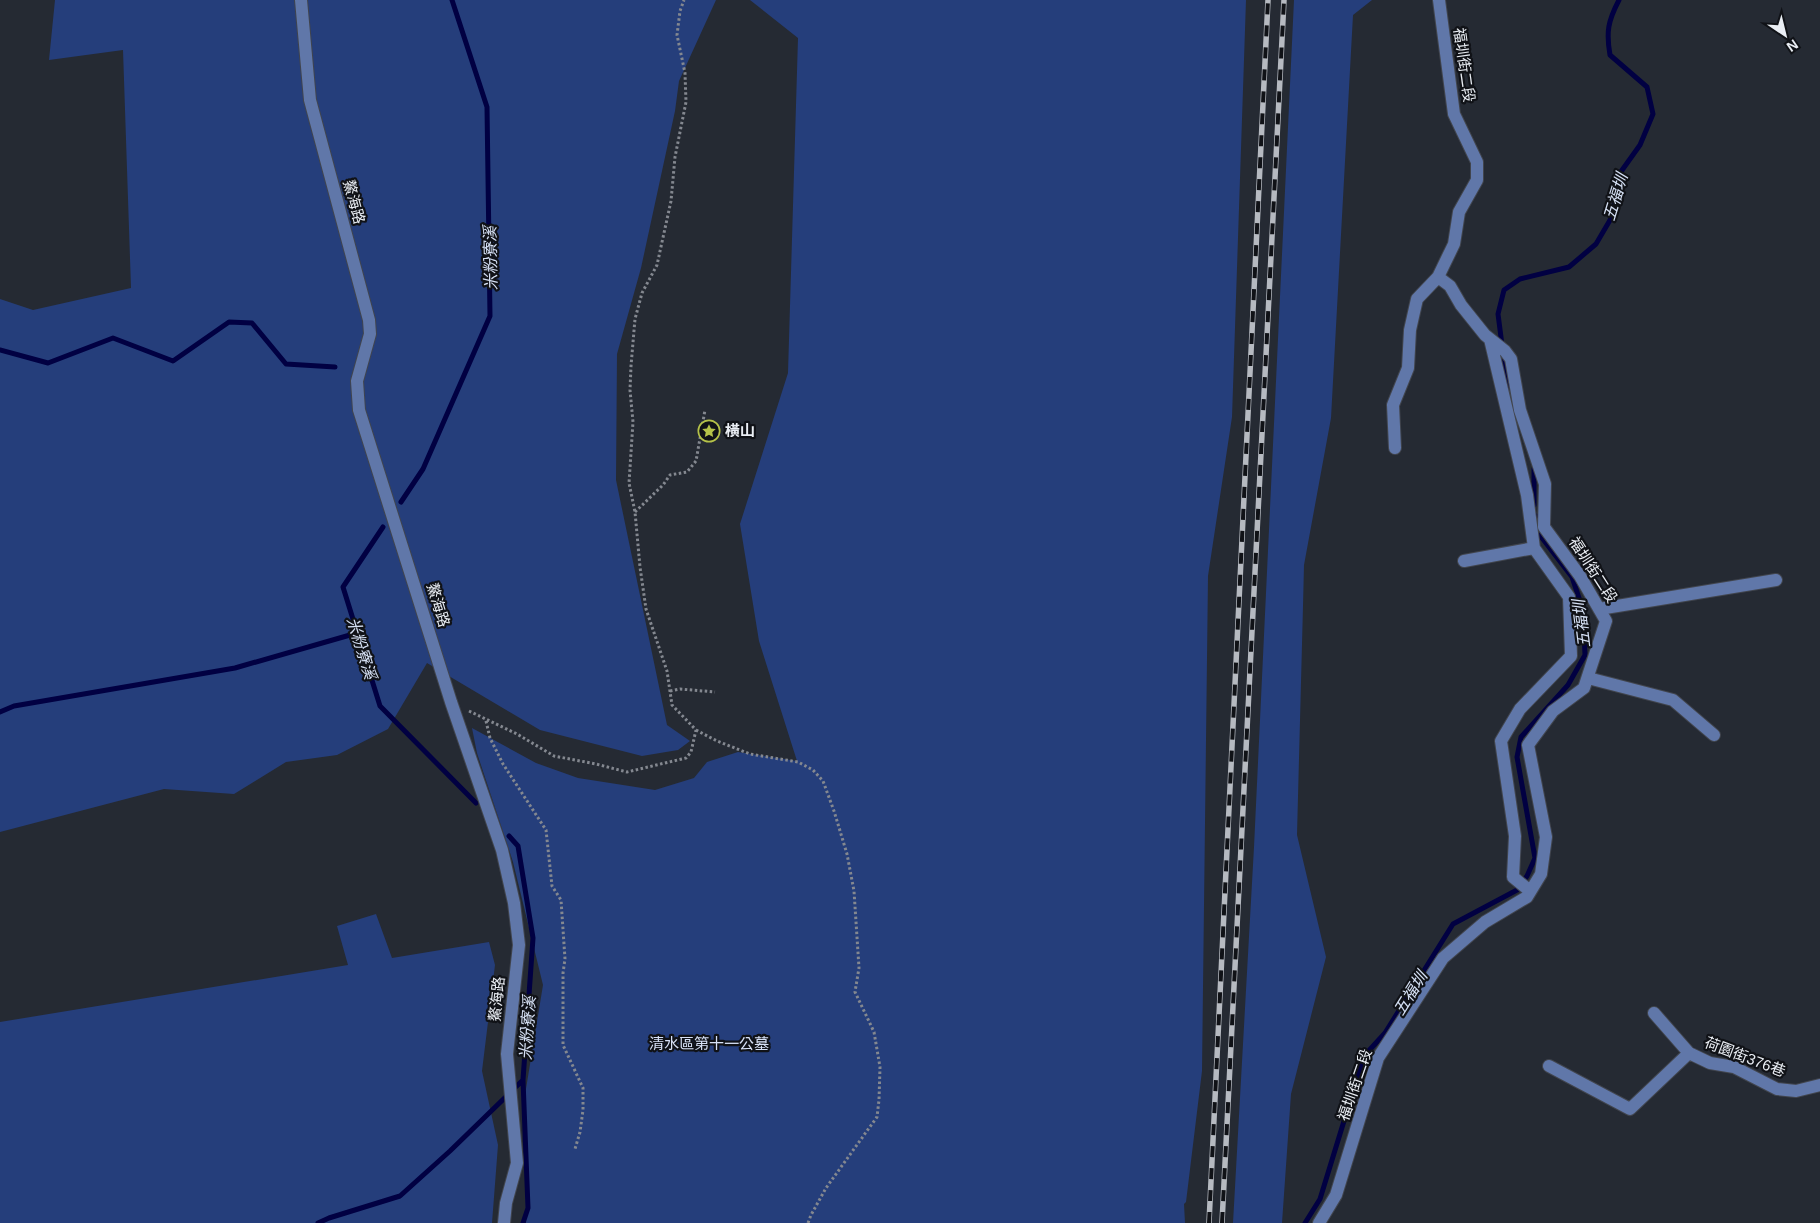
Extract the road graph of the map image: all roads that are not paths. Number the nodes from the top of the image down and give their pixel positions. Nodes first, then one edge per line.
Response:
1 (302, 0) edge
2 (1439, 0) edge
3 (1438, 277) junction
4 (1490, 339) junction
5 (1395, 448) dead end
6 (1534, 548) junction
7 (1464, 561) dead end
8 (1776, 580) dead end
9 (1599, 609) junction
10 (1588, 678) junction
11 (1714, 735) dead end
12 (1530, 891) junction
13 (1654, 1014) dead end
14 (1689, 1053) junction
15 (1549, 1066) dead end
16 (1820, 1085) edge
17 (504, 1223) edge
18 (1319, 1223) edge

1 - 17 lane, 鰲海路
2 - 3 lane, 福圳街二段
3 - 4 lane, 福圳街二段
3 - 5 lane
4 - 6 lane
4 - 9 lane, 福圳街二段
6 - 7 lane
6 - 12 lane
8 - 9 lane
9 - 10 lane, 福圳街二段
10 - 11 lane
10 - 12 lane, 福圳街二段
12 - 18 lane, 福圳街二段
13 - 14 lane, 荷園街376巷
14 - 15 lane, 荷園街376巷
14 - 16 lane, 荷園街376巷

